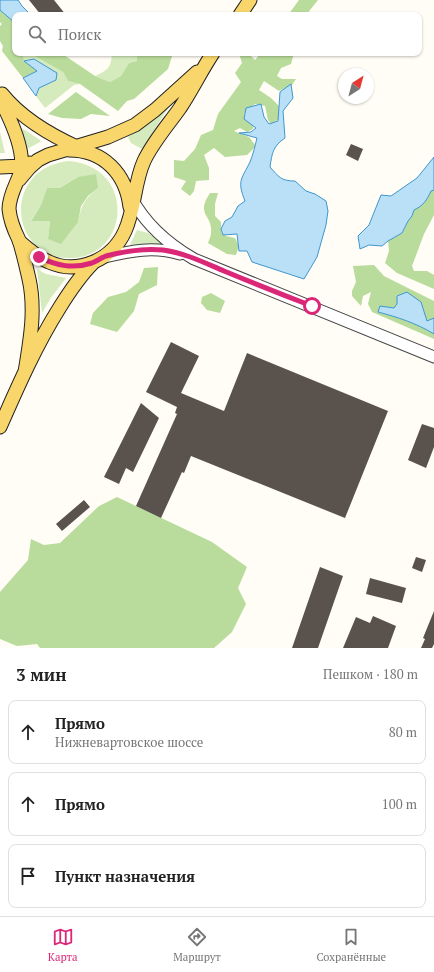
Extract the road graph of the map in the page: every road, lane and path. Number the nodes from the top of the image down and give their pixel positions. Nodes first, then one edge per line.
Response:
1 (250, 0) edge
2 (242, 12) edge
3 (211, 56) edge
4 (204, 66) junction
5 (0, 92) edge
6 (0, 99) edge
7 (75, 146) junction
8 (59, 151) junction
9 (93, 154) junction
10 (38, 160) junction
11 (22, 166) junction
12 (0, 168) edge
13 (15, 185) junction
14 (125, 186) junction
15 (134, 203) junction
16 (0, 214) edge
17 (129, 219) junction
18 (16, 235) junction
19 (194, 258) junction
20 (99, 259) junction
21 (434, 357) edge
22 (25, 372) junction
23 (0, 427) edge

1 - 2 main road
3 - 4 main road
4 - 7 main road
4 - 15 main road
5 - 7 main road
6 - 11 main road
7 - 8 main road
7 - 9 main road
8 - 9 main road
8 - 10 main road
9 - 14 main road
10 - 11 main road
10 - 13 main road
11 - 12 main road
11 - 13 main road
13 - 18 main road
14 - 15 street
14 - 17 main road
15 - 17 main road
15 - 19 street
16 - 18 main road
17 - 20 main road
18 - 20 main road
18 - 22 main road
19 - 20 street
19 - 21 street
20 - 22 main road
22 - 23 main road

